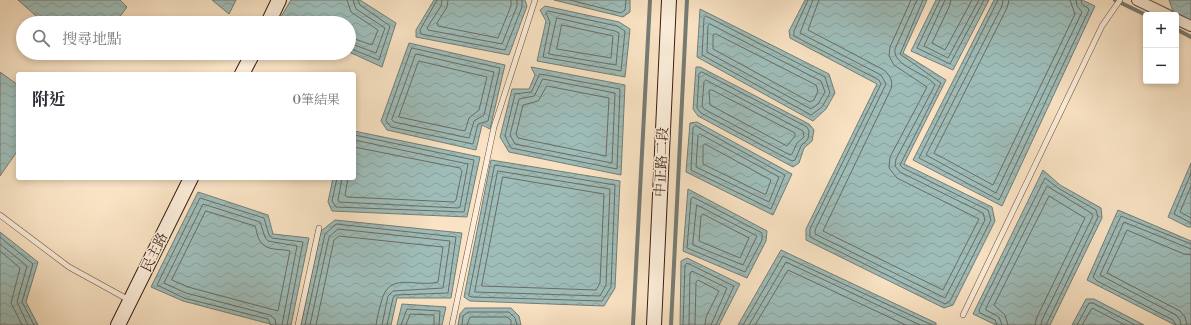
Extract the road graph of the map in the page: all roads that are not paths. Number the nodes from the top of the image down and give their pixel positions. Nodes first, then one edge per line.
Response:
1 (279, 0) edge
2 (535, 0) edge
3 (669, 0) edge
4 (1120, 0) edge
5 (1137, 0) edge
6 (1162, 12) edge
7 (271, 16) edge
8 (1179, 20) edge
9 (1191, 26) edge
10 (249, 60) edge
11 (243, 72) edge
12 (190, 180) edge
13 (0, 215) edge
14 (319, 228) dead end
15 (130, 300) junction
16 (963, 315) dead end
17 (118, 325) edge
18 (298, 325) edge
19 (452, 325) edge
20 (654, 325) edge

1 - 7 main road
2 - 19 lane
3 - 20 main road, 中正路二段
4 - 16 lane
5 - 6 street
8 - 9 street
10 - 11 main road
12 - 15 main road, 民主路
13 - 15 lane
14 - 18 lane
15 - 17 main road, 民主路

